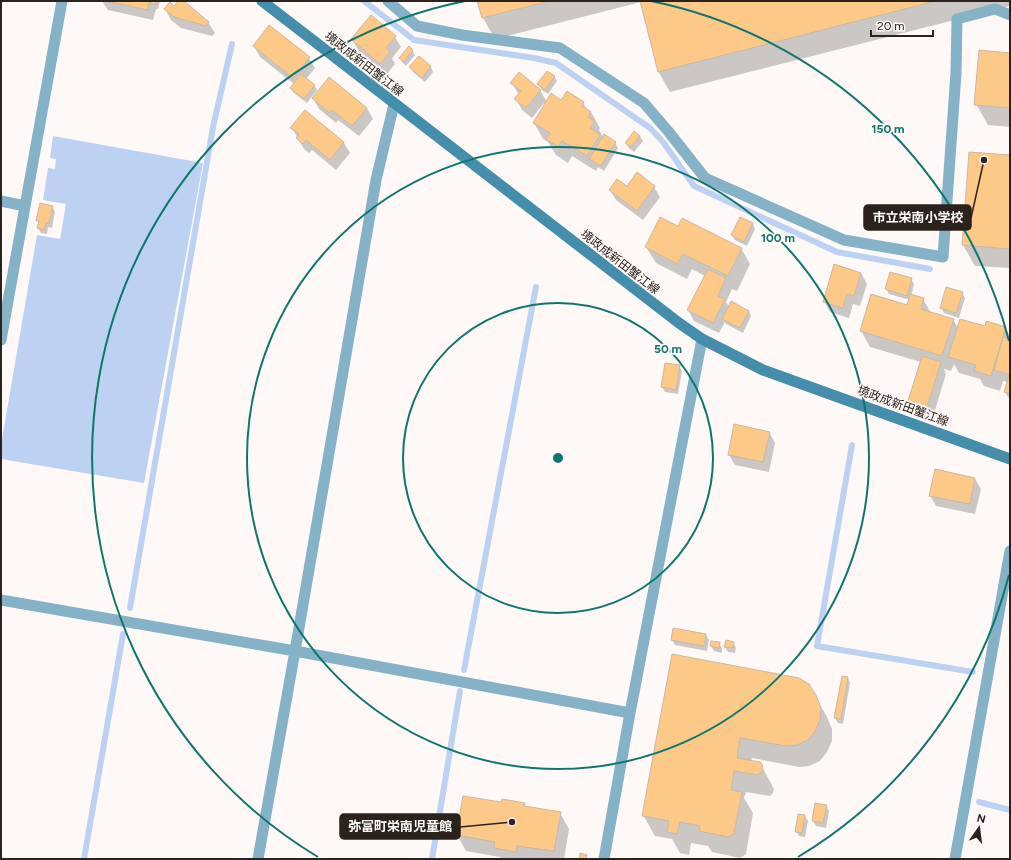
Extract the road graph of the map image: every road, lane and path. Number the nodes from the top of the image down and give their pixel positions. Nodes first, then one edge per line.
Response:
1 (62, 1) edge
2 (262, 1) edge
3 (388, 1) edge
4 (1010, 15) edge
5 (394, 104) junction
6 (1, 201) edge
7 (25, 206) junction
8 (702, 339) junction
9 (1, 340) edge
10 (1010, 459) edge
11 (1010, 551) edge
12 (1, 600) edge
13 (295, 651) junction
14 (630, 712) junction
15 (258, 859) edge
16 (604, 859) edge
17 (955, 859) edge

1 - 7 street
2 - 5 main road, 境政成新田蟹江線
3 - 4 street
5 - 8 main road, 境政成新田蟹江線
5 - 13 street
6 - 7 street
7 - 9 street
8 - 10 main road, 境政成新田蟹江線
8 - 14 street
11 - 17 street
12 - 13 street
13 - 14 street
13 - 15 street
14 - 16 street

